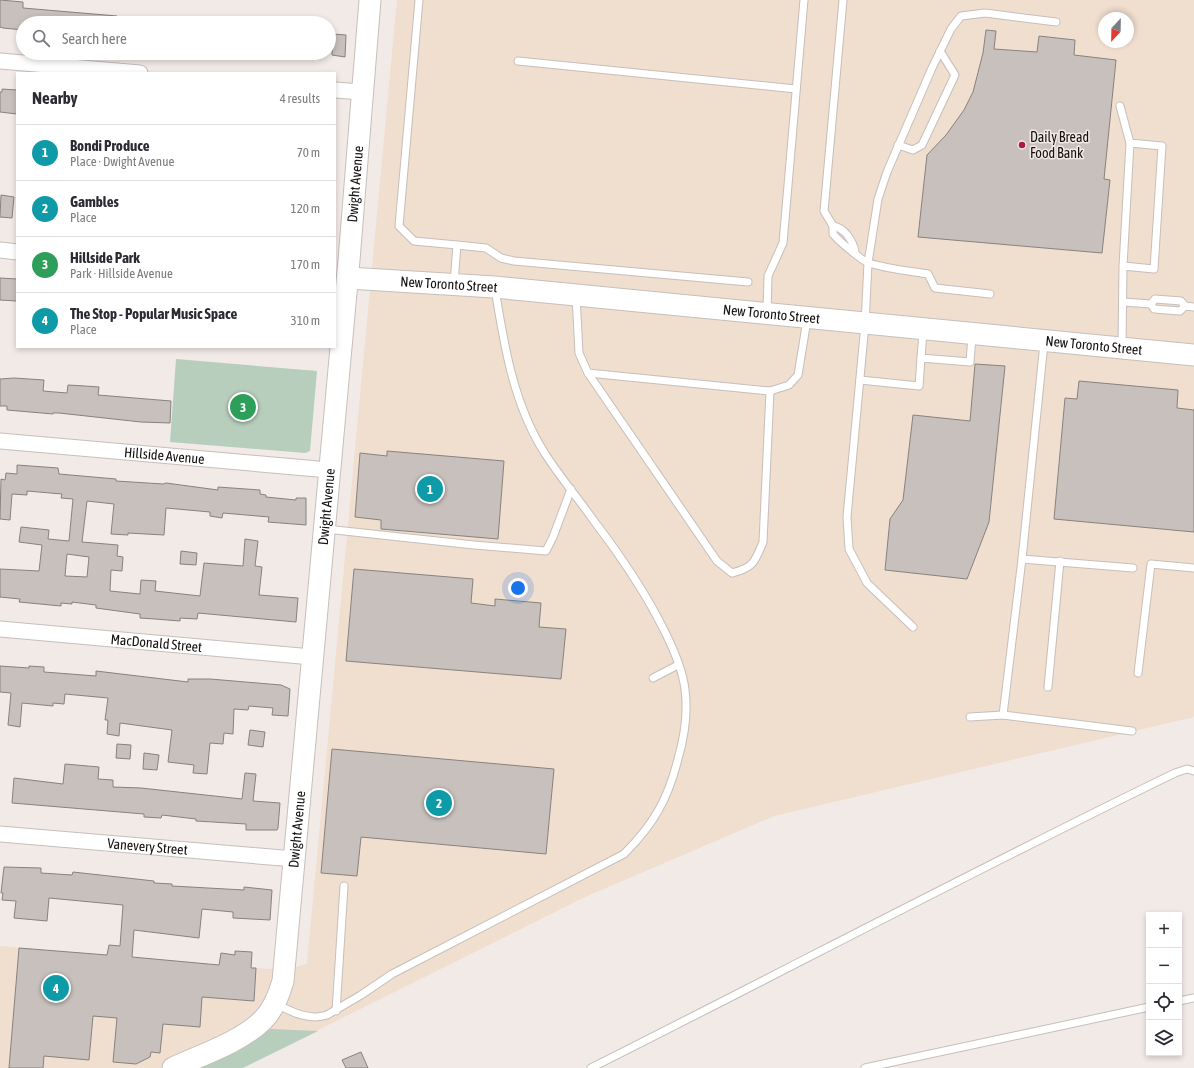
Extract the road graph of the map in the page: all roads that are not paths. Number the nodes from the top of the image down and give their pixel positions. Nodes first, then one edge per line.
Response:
1 (370, 0) edge
2 (419, 0) edge
3 (804, 0) edge
4 (843, 0) edge
5 (1056, 22) dead end
6 (940, 51) junction
7 (0, 61) edge
8 (518, 61) dead end
9 (128, 72) edge
10 (796, 89) junction
11 (336, 90) edge
12 (362, 92) junction
13 (1120, 106) dead end
14 (1130, 143) junction
15 (898, 145) junction
16 (457, 245) junction
17 (0, 250) edge
18 (16, 252) edge
19 (868, 263) junction
20 (1123, 266) junction
21 (341, 278) edge
22 (748, 282) dead end
23 (454, 285) junction
24 (494, 287) junction
25 (990, 294) dead end
26 (576, 295) junction
27 (1123, 302) junction
28 (1194, 307) edge
29 (767, 314) junction
30 (808, 318) junction
31 (865, 324) junction
32 (923, 329) junction
33 (972, 334) junction
34 (1045, 341) junction
35 (1122, 348) junction
36 (1194, 355) edge
37 (921, 358) junction
38 (588, 373) junction
39 (860, 380) junction
40 (770, 391) junction
41 (0, 441) edge
42 (329, 470) junction
43 (570, 488) junction
44 (324, 529) junction
45 (1022, 559) junction
46 (1060, 561) junction
47 (1133, 568) dead end
48 (1194, 568) edge
49 (913, 627) dead end
50 (0, 629) edge
51 (312, 657) junction
52 (678, 665) junction
53 (1138, 673) dead end
54 (653, 678) dead end
55 (1048, 687) dead end
56 (1003, 715) junction
57 (970, 718) dead end
58 (1132, 731) dead end
59 (1194, 770) edge
60 (0, 834) edge
61 (294, 859) junction
62 (344, 886) dead end
63 (1194, 998) edge
64 (1182, 1000) edge
65 (272, 1007) junction
66 (1146, 1008) edge
67 (336, 1011) junction
68 (173, 1068) edge
69 (591, 1068) edge
70 (865, 1068) edge

1 - 12 street, Dwight Avenue
2 - 16 lane
3 - 10 lane
4 - 19 lane
5 - 6 lane
6 - 15 lane
6 - 15 lane
7 - 9 street
8 - 10 lane
10 - 29 lane
11 - 12 street
12 - 21 street, Dwight Avenue
13 - 14 lane
14 - 20 lane
14 - 20 lane
15 - 19 lane
16 - 22 lane
16 - 23 lane
17 - 18 street
19 - 25 lane
19 - 31 lane
20 - 27 lane
21 - 23 street, New Toronto Street
21 - 42 street, Dwight Avenue
23 - 24 street, New Toronto Street
24 - 26 street, New Toronto Street
24 - 43 lane
26 - 29 street, New Toronto Street
26 - 38 lane
27 - 28 lane
27 - 35 lane
29 - 30 street, New Toronto Street
30 - 31 street, New Toronto Street
30 - 40 lane
31 - 32 street, New Toronto Street
31 - 39 lane
32 - 33 street, New Toronto Street
32 - 37 lane
33 - 34 street, New Toronto Street
33 - 37 lane
34 - 35 street, New Toronto Street
34 - 45 lane
35 - 36 street, New Toronto Street
37 - 39 lane
38 - 40 lane
38 - 40 lane
39 - 49 lane
41 - 42 street, Hillside Avenue
42 - 44 street, Dwight Avenue
43 - 44 lane
43 - 52 lane
44 - 51 street, Dwight Avenue
45 - 46 lane
45 - 56 lane
46 - 47 lane
46 - 55 lane
48 - 53 lane
50 - 51 street, MacDonald Street
51 - 61 street, Dwight Avenue
52 - 54 lane
52 - 67 lane
56 - 57 lane
56 - 58 lane
59 - 69 lane
60 - 61 street, Vanevery Street
61 - 65 street, Dwight Avenue
62 - 67 lane
63 - 64 lane
65 - 67 lane
65 - 68 street
66 - 70 lane

